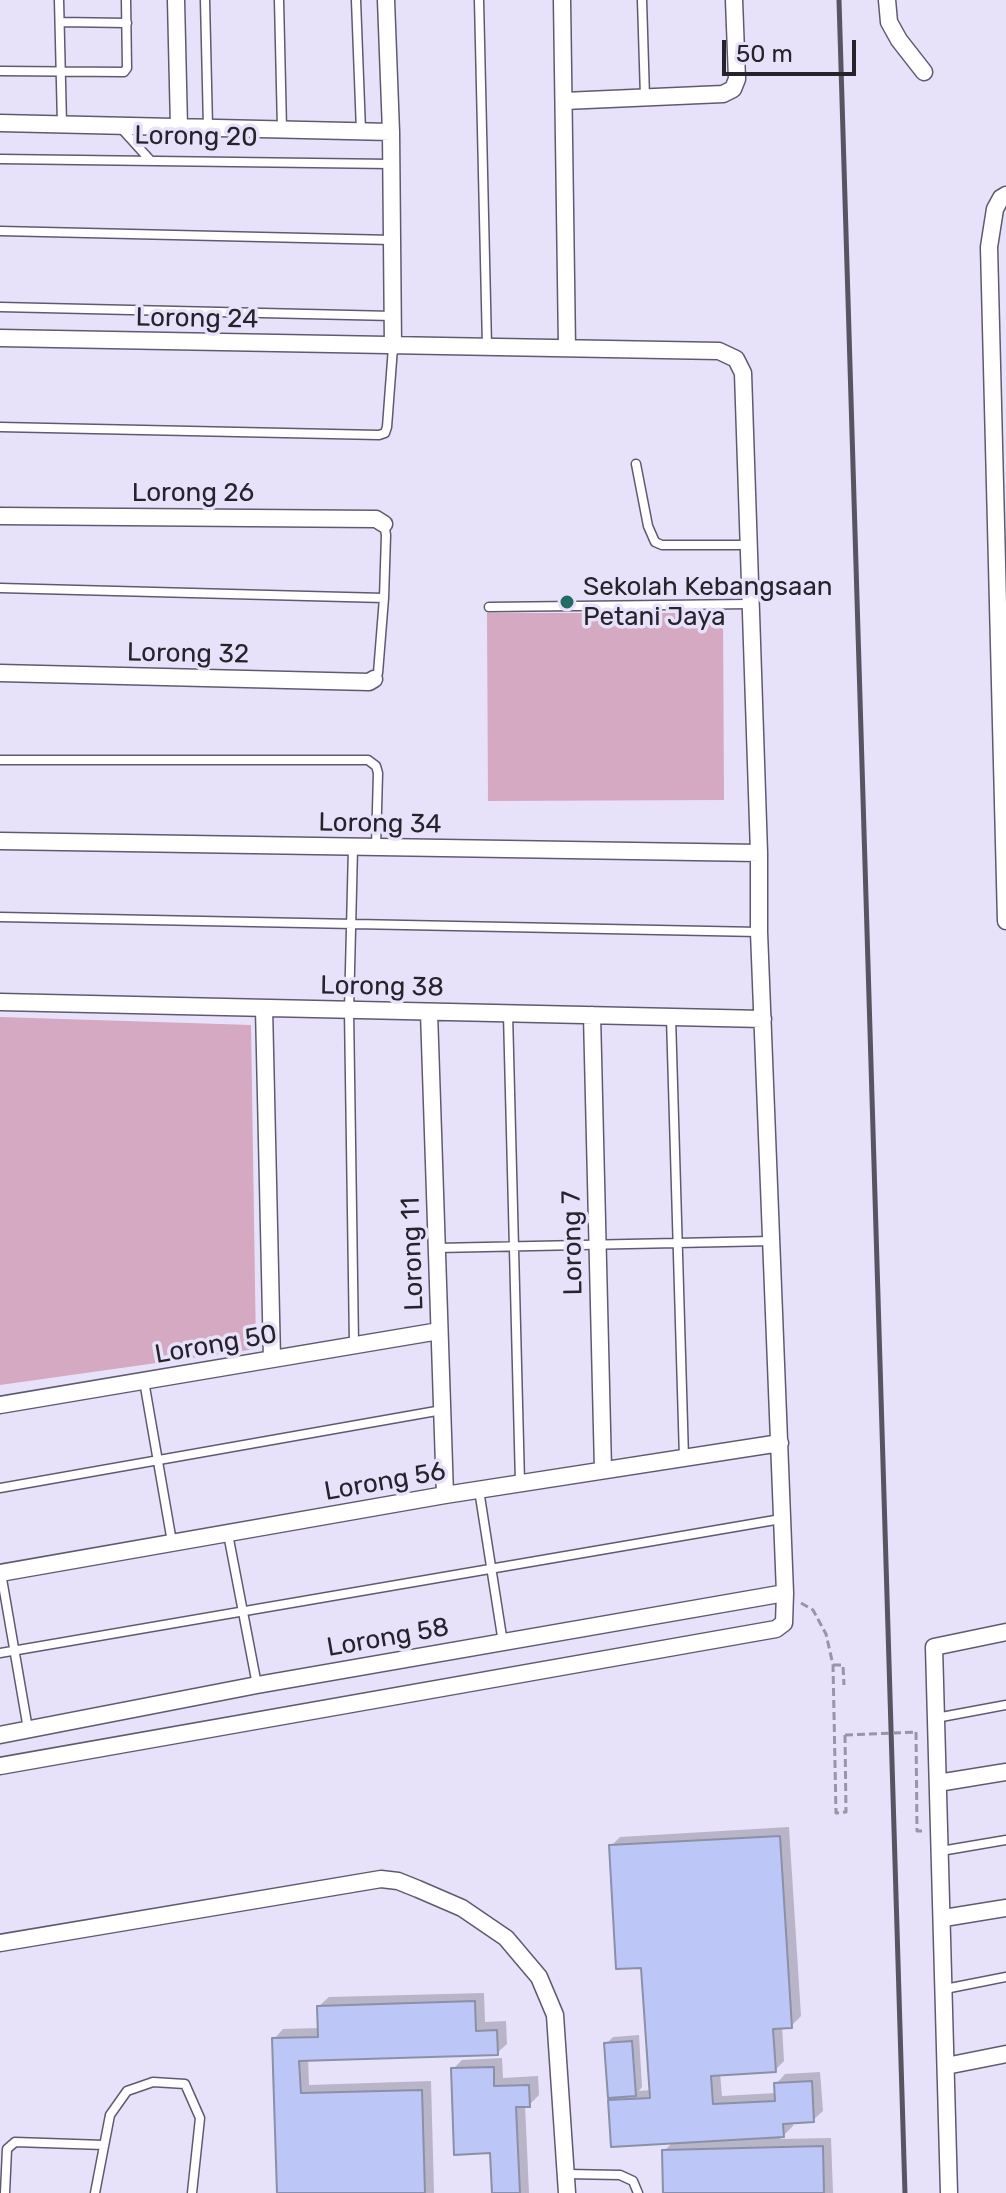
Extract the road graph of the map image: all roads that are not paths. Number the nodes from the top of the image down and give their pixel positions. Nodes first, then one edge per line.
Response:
1 (59, 0) edge
2 (126, 0) edge
3 (176, 0) edge
4 (205, 0) edge
5 (279, 0) edge
6 (356, 0) edge
7 (386, 0) edge
8 (479, 0) edge
9 (562, 0) edge
10 (642, 0) edge
11 (734, 0) edge
12 (887, 0) edge
13 (60, 22) junction
14 (127, 23) junction
15 (0, 71) edge
16 (61, 71) junction
17 (924, 72) dead end
18 (645, 98) junction
19 (564, 101) junction
20 (0, 123) edge
21 (62, 124) junction
22 (119, 126) junction
23 (179, 127) junction
24 (208, 128) junction
25 (282, 130) junction
26 (361, 132) junction
27 (391, 132) junction
28 (0, 159) edge
29 (150, 160) junction
30 (392, 164) junction
31 (1006, 195) edge
32 (0, 231) edge
33 (392, 240) junction
34 (0, 307) edge
35 (393, 316) junction
36 (0, 338) edge
37 (487, 346) junction
38 (393, 347) junction
39 (567, 348) junction
40 (0, 427) edge
41 (636, 464) dead end
42 (0, 516) edge
43 (384, 524) joint
44 (749, 545) junction
45 (0, 588) edge
46 (384, 598) junction
47 (751, 604) junction
48 (489, 607) dead end
49 (0, 673) edge
50 (374, 679) joint
51 (0, 760) edge
52 (0, 841) edge
53 (376, 847) junction
54 (353, 848) junction
55 (759, 853) junction
56 (0, 917) edge
57 (1006, 921) edge
58 (350, 924) junction
59 (759, 932) junction
60 (0, 1002) edge
61 (264, 1008) junction
62 (349, 1010) junction
63 (429, 1012) junction
64 (508, 1013) junction
65 (592, 1015) junction
66 (671, 1017) junction
67 (763, 1019) junction
68 (772, 1241) junction
69 (677, 1243) junction
70 (597, 1245) junction
71 (514, 1247) junction
72 (437, 1248) junction
73 (439, 1331) junction
74 (354, 1346) junction
75 (272, 1359) junction
76 (144, 1381) junction
77 (0, 1405) edge
78 (442, 1410) junction
79 (780, 1443) junction
80 (684, 1458) junction
81 (157, 1460) junction
82 (603, 1470) junction
83 (520, 1483) junction
84 (0, 1488) edge
85 (479, 1490) junction
86 (445, 1495) junction
87 (782, 1519) junction
88 (228, 1534) junction
89 (172, 1543) junction
90 (491, 1569) junction
91 (0, 1573) edge
92 (785, 1593) junction
93 (243, 1612) junction
94 (1006, 1632) edge
95 (503, 1643) junction
96 (14, 1651) junction
97 (0, 1653) edge
98 (257, 1685) junction
99 (1006, 1705) edge
100 (936, 1718) junction
101 (29, 1730) junction
102 (0, 1735) edge
103 (34, 1760) junction
104 (0, 1766) edge
105 (1006, 1772) edge
106 (938, 1783) junction
107 (1006, 1840) edge
108 (941, 1851) junction
109 (1006, 1908) edge
110 (944, 1918) junction
111 (0, 1943) edge
112 (1006, 1977) edge
113 (945, 1989) junction
114 (1006, 2054) edge
115 (946, 2066) junction
116 (104, 2145) junction
117 (566, 2174) junction
118 (5, 2193) edge
119 (95, 2193) edge
120 (192, 2193) edge
121 (567, 2193) edge
122 (638, 2193) edge
123 (949, 2193) edge

1 - 13 lane
2 - 14 lane
3 - 23 street
4 - 24 lane
5 - 25 lane
6 - 26 lane
7 - 27 street
8 - 37 lane
9 - 19 street
10 - 18 lane
11 - 18 street
12 - 17 street
13 - 14 lane
13 - 16 lane
14 - 16 lane
15 - 16 lane
16 - 21 lane
18 - 19 street
19 - 39 street
20 - 21 street, Lorong 20
21 - 22 street, Lorong 20
22 - 23 street, Lorong 20
22 - 29 lane
23 - 24 street, Lorong 20
24 - 25 street, Lorong 20
25 - 26 street, Lorong 20
26 - 27 street, Lorong 20
27 - 30 street
28 - 29 lane, Lorong 20
29 - 30 lane, Lorong 20
30 - 33 street
31 - 57 street
32 - 33 lane
33 - 35 street
34 - 35 lane, Lorong 24
35 - 38 street
36 - 38 street, Lorong 24
37 - 38 street, Lorong 24
37 - 39 street, Lorong 24
38 - 40 lane
39 - 44 street, Lorong 24
41 - 44 lane
42 - 43 street, Lorong 26
43 - 46 lane
44 - 47 street, Lorong 24
45 - 46 lane
46 - 50 lane
47 - 48 lane
47 - 55 street, Lorong 24
49 - 50 street, Lorong 32
51 - 53 lane
52 - 54 street, Lorong 34
53 - 54 street, Lorong 34
53 - 55 street, Lorong 34
54 - 58 lane
55 - 59 street, Lorong 24
56 - 58 lane
58 - 59 lane
58 - 62 lane
59 - 67 street, Lorong 24
60 - 61 street, Lorong 38
61 - 62 street, Lorong 38
61 - 75 street
62 - 63 street, Lorong 38
62 - 74 lane
63 - 64 street, Lorong 38
63 - 72 street, Lorong 11
64 - 65 street, Lorong 38
64 - 71 lane
65 - 66 street, Lorong 38
65 - 70 street, Lorong 7
66 - 67 street, Lorong 38
66 - 69 lane
67 - 68 street, Lorong 24
68 - 69 lane
68 - 79 street, Lorong 24
69 - 70 lane
69 - 80 lane
70 - 71 lane
70 - 82 street, Lorong 7
71 - 72 lane
71 - 83 lane
72 - 73 street, Lorong 11
73 - 74 street, Lorong 50
73 - 78 street, Lorong 11
74 - 75 street, Lorong 50
75 - 76 street, Lorong 50
76 - 77 street, Lorong 50
76 - 81 lane
78 - 81 lane
78 - 86 street, Lorong 11
79 - 80 street, Lorong 56
79 - 87 street, Lorong 24
80 - 82 street, Lorong 56
81 - 84 lane
81 - 89 lane
82 - 83 street, Lorong 56
83 - 85 street, Lorong 56
85 - 86 street, Lorong 56
85 - 90 lane
86 - 88 street, Lorong 56
87 - 90 lane
87 - 92 street, Lorong 24
88 - 89 street, Lorong 56
88 - 93 lane
89 - 91 street, Lorong 56
90 - 93 lane
90 - 95 lane
91 - 96 lane
92 - 95 street, Lorong 58
92 - 103 street, Lorong 24
93 - 96 lane
93 - 98 lane
94 - 100 street
95 - 98 street, Lorong 58
96 - 97 lane
96 - 101 lane
98 - 101 street, Lorong 58
99 - 100 lane
100 - 106 street
101 - 102 street, Lorong 58
101 - 103 street
103 - 104 street
105 - 106 street
106 - 108 street
107 - 108 lane
108 - 110 street
109 - 110 street
110 - 113 street
111 - 117 street
112 - 113 lane
113 - 115 street
114 - 115 street
115 - 123 street
116 - 118 lane
116 - 119 lane
116 - 120 lane
117 - 121 street
117 - 122 lane

